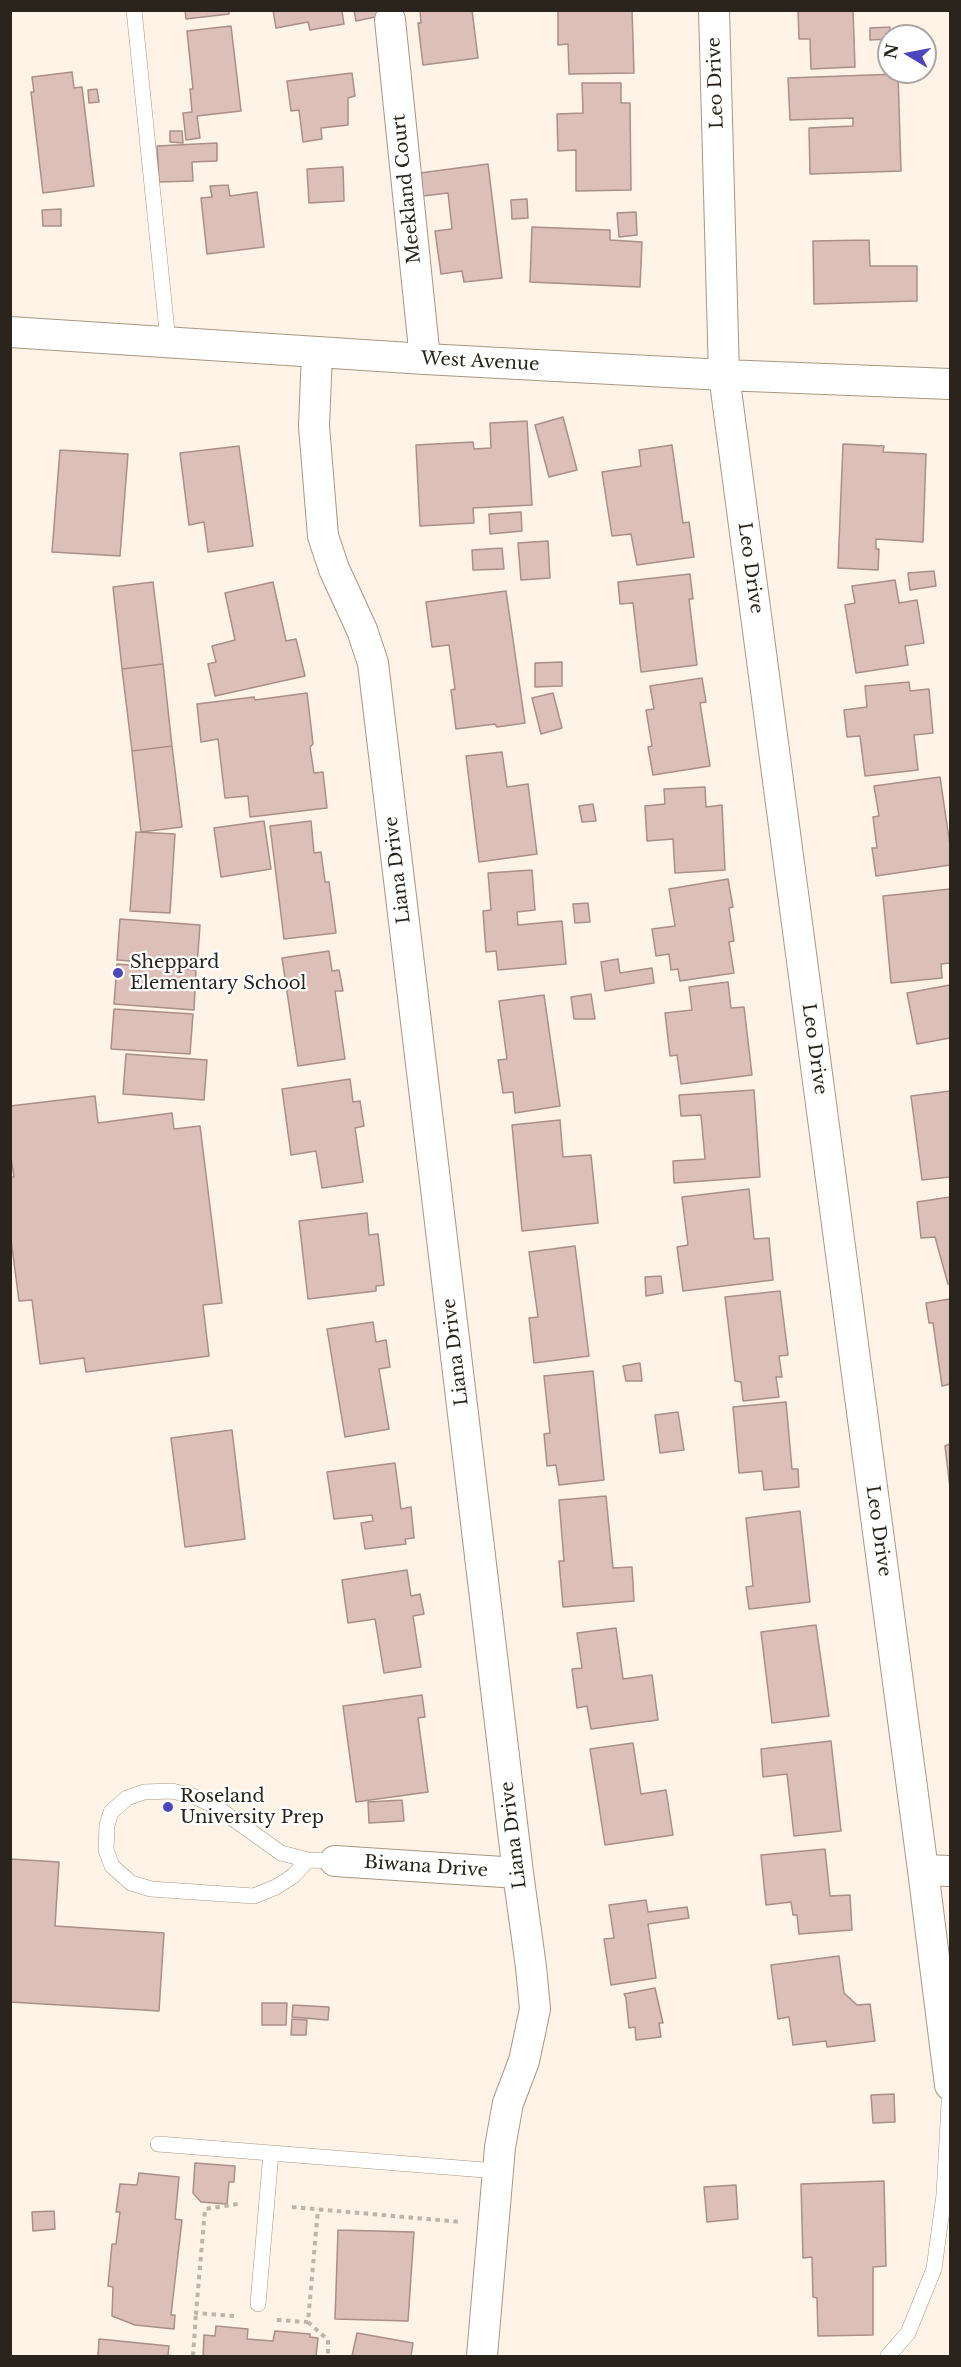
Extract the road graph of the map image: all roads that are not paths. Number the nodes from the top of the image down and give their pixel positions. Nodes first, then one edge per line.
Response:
1 (134, 10) edge
2 (714, 10) edge
3 (390, 20) dead end
4 (10, 332) edge
5 (168, 341) junction
6 (317, 353) junction
7 (425, 359) junction
8 (724, 375) junction
9 (951, 384) edge
10 (321, 1861) junction
11 (937, 1871) edge
12 (518, 1873) junction
13 (950, 2085) edge
14 (158, 2144) dead end
15 (271, 2153) junction
16 (497, 2172) junction
17 (258, 2304) dead end
18 (482, 2356) edge
19 (888, 2356) edge

1 - 5 lane
2 - 8 street, Leo Drive
3 - 7 street, Meekland Court
4 - 5 street, West Avenue
5 - 6 street, West Avenue
6 - 7 street, West Avenue
6 - 12 street, Liana Drive
7 - 8 street, West Avenue
8 - 9 street, West Avenue
8 - 11 street, Leo Drive
10 - 10 lane
10 - 12 street, Biwana Drive
11 - 13 street, Leo Drive
12 - 16 street, Liana Drive
13 - 19 lane
14 - 15 lane
15 - 16 lane
15 - 17 lane
16 - 18 street, Liana Drive

